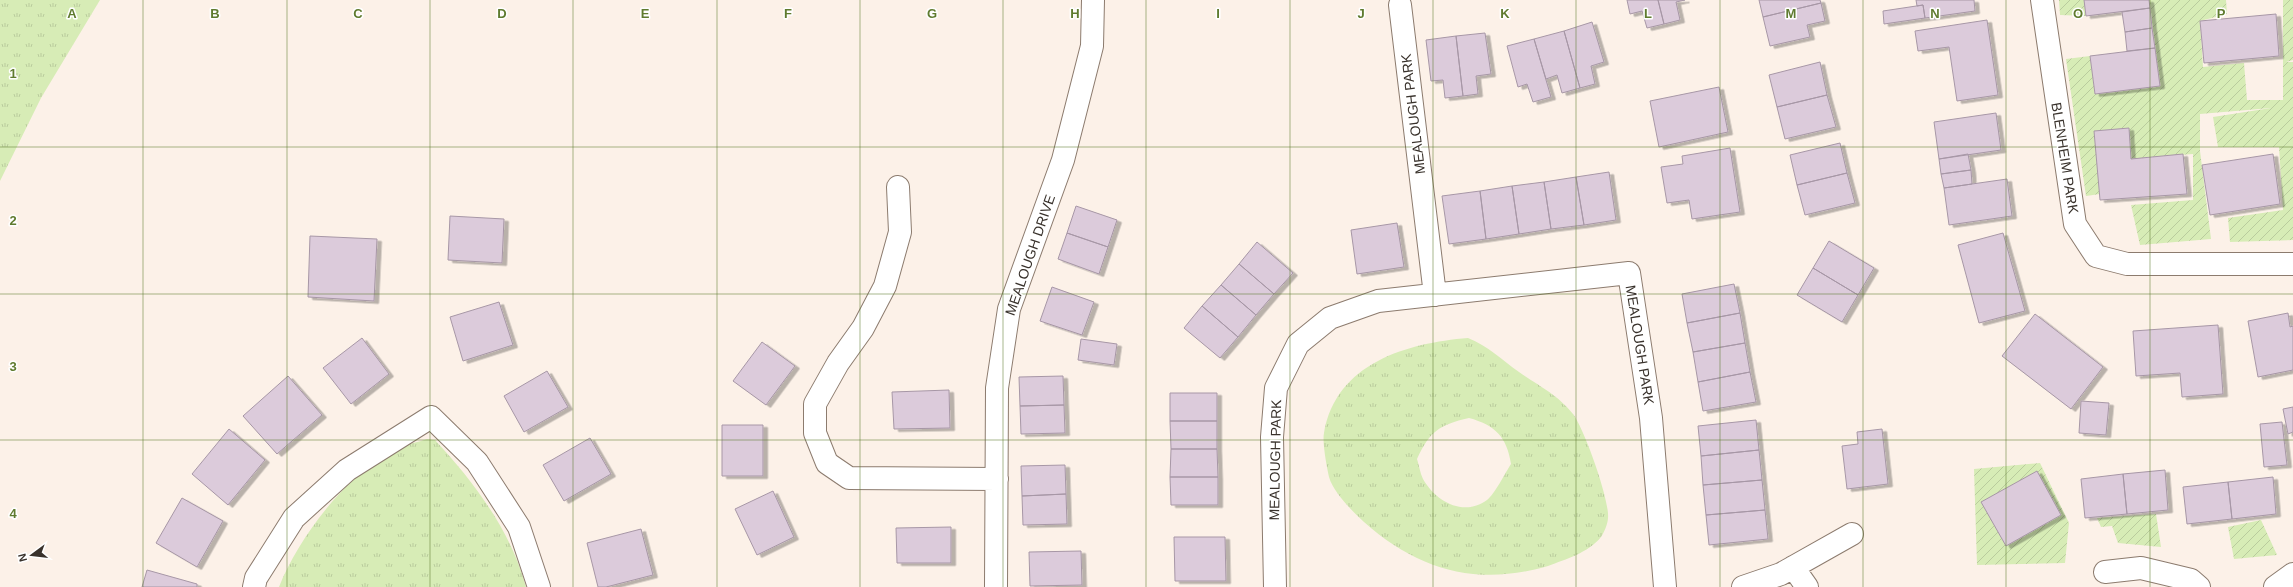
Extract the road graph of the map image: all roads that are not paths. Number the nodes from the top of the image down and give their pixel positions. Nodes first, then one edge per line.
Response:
1 (1093, 0) edge
2 (2042, 0) edge
3 (1400, 5) dead end
4 (898, 187) dead end
5 (2293, 264) edge
6 (1435, 295) junction
7 (997, 479) junction
8 (1852, 534) dead end
9 (1793, 567) junction
10 (2105, 572) dead end
11 (2293, 574) edge
12 (254, 587) edge
13 (538, 587) edge
14 (996, 587) edge
15 (1275, 587) edge
16 (1665, 587) edge
17 (1743, 587) edge
18 (1807, 587) edge
19 (2199, 587) edge
20 (2275, 587) edge

1 - 7 street, MEALOUGH DRIVE
2 - 5 street, BLENHEIM PARK
3 - 6 street, MEALOUGH PARK
4 - 7 street
6 - 15 street, MEALOUGH PARK
6 - 16 street, MEALOUGH PARK
7 - 14 street, MEALOUGH DRIVE
8 - 9 street
9 - 17 street
9 - 18 street
10 - 19 street
11 - 20 street
12 - 13 street

